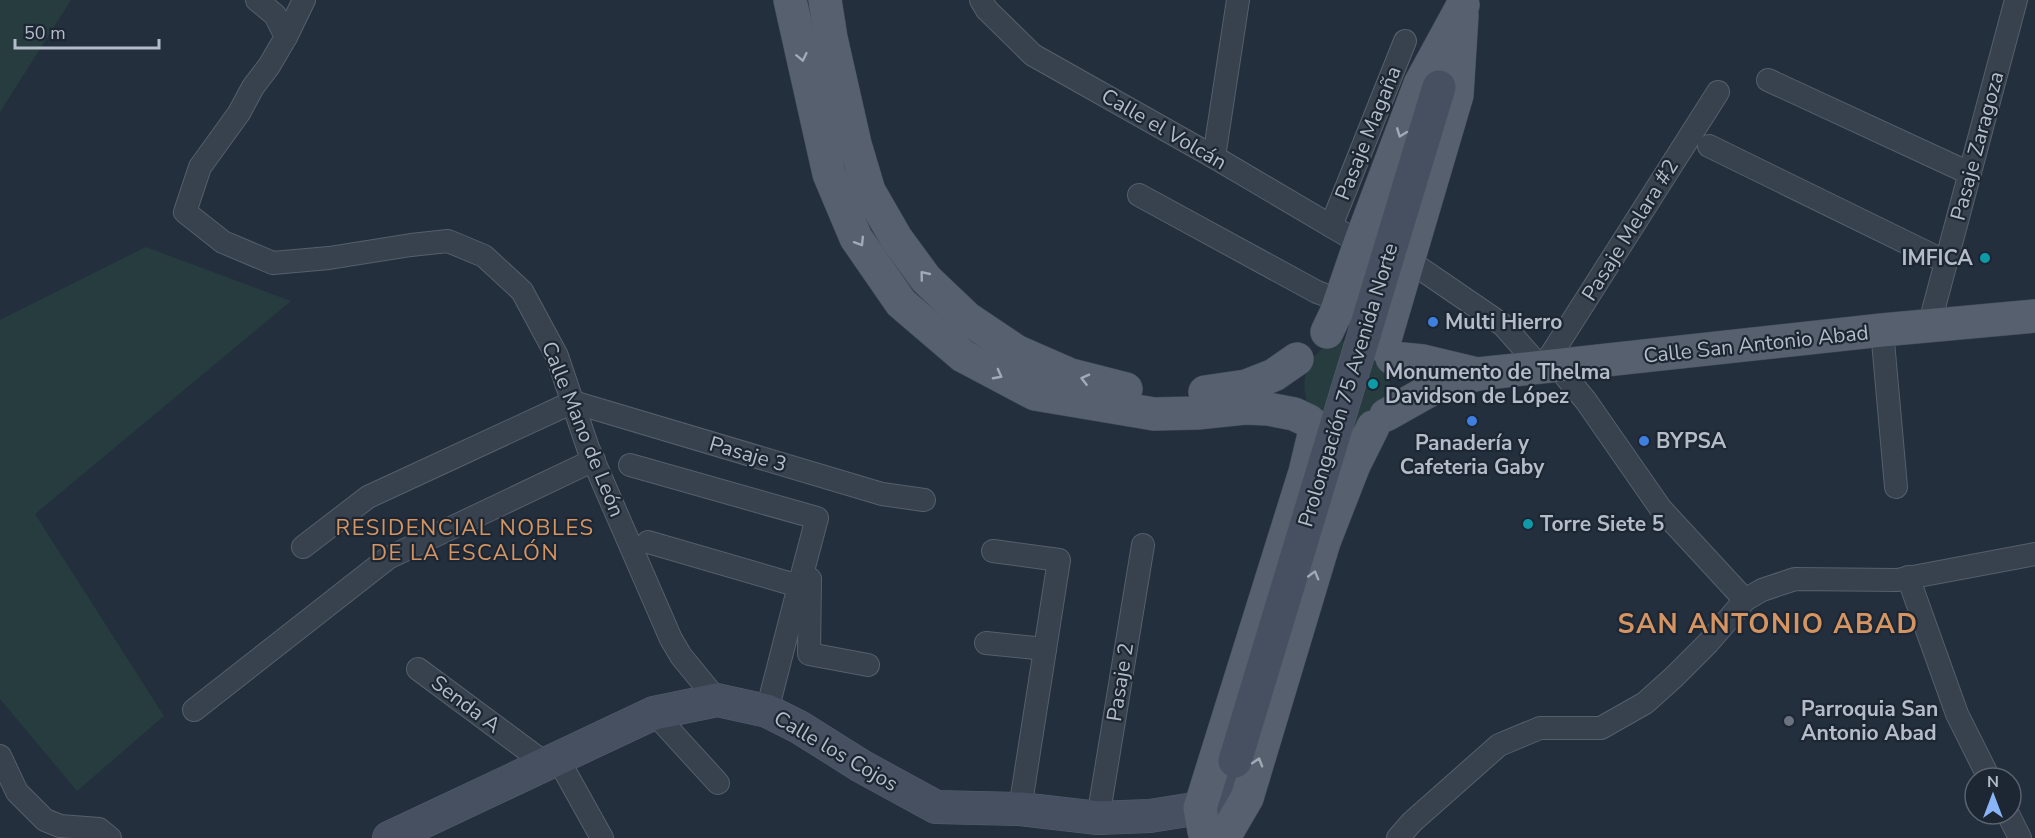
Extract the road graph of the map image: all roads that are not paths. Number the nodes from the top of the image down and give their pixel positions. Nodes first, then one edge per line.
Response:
1 (257, 0) edge
2 (304, 0) edge
3 (790, 0) edge
4 (825, 0) edge
5 (981, 0) edge
6 (1238, 0) edge
7 (2016, 0) edge
8 (1464, 2) edge
9 (286, 37) junction
10 (1405, 41) dead end
11 (1768, 80) dead end
12 (1718, 92) dead end
13 (1710, 146) dead end
14 (1214, 158) junction
15 (1969, 173) junction
16 (1139, 195) dead end
17 (1331, 226) junction
18 (1360, 243) junction
19 (1408, 260) junction
20 (1946, 262) junction
21 (1341, 301) junction
22 (2035, 316) edge
23 (1929, 326) junction
24 (1882, 330) junction
25 (1327, 332) junction
26 (1388, 352) junction
27 (1297, 358) junction
28 (1550, 368) junction
29 (1478, 374) junction
30 (573, 402) junction
31 (1379, 421) junction
32 (1313, 424) junction
33 (594, 460) junction
34 (630, 465) dead end
35 (1896, 487) dead end
36 (924, 500) dead end
37 (648, 542) dead end
38 (1143, 545) dead end
39 (303, 547) dead end
40 (993, 551) dead end
41 (2035, 554) edge
42 (1908, 578) junction
43 (805, 583) junction
44 (1745, 600) junction
45 (986, 643) dead end
46 (1045, 649) junction
47 (867, 665) dead end
48 (418, 669) dead end
49 (717, 700) junction
50 (194, 710) dead end
51 (766, 711) junction
52 (654, 713) junction
53 (0, 756) edge
54 (552, 762) junction
55 (1983, 766) edge
56 (717, 783) dead end
57 (9, 798) edge
58 (1020, 809) junction
59 (1098, 818) junction
60 (1211, 830) edge
61 (395, 837) edge
62 (110, 838) edge
63 (602, 838) edge
64 (1398, 838) edge

1 - 9 street
2 - 9 street
3 -> 32 main road
27 -> 4 main road
5 - 14 street, Calle el Volcán
6 - 14 street
7 - 15 street, Pasaje Zaragoza
8 -> 18 main road
8 - 19 main road
8 - 60 main road, Prolongación 75 Avenida Norte, bridge
9 - 30 street, Calle Mano de León
10 - 17 street, Pasaje Magaña
11 - 15 street
12 - 28 street, Pasaje Melara #2
13 - 20 street
14 - 17 street, Calle el Volcán
15 - 20 street, Pasaje Zaragoza
16 - 21 street
17 - 18 street, Calle el Volcán
18 - 21 main road
19 - 26 main road
19 - 28 street
20 - 23 street, Pasaje Zaragoza
21 - 25 main road
22 - 23 main road, Calle San Antonio Abad
23 - 24 main road, Calle San Antonio Abad
24 - 28 main road, Calle San Antonio Abad
24 - 35 street
25 - 26 main road
25 - 27 main road
26 - 29 main road, Calle San Antonio Abad
26 - 31 main road
27 - 32 main road
28 - 29 main road, Calle San Antonio Abad
28 - 44 street
29 - 31 main road, Calle San Antonio Abad
30 - 33 street, Calle Mano de León
30 - 36 street, Pasaje 3
30 - 39 street
31 - 32 main road
60 -> 31 main road
32 - 60 main road
33 - 49 street, Calle Mano de León
33 - 50 street
34 - 43 street
37 - 43 street
38 - 59 street, Pasaje 2
40 - 46 street
41 - 42 street
42 - 44 street
42 - 55 street
43 - 47 street
43 - 51 street
44 - 64 street
45 - 46 street
46 - 58 street
48 - 54 street, Senda A
49 - 51 main road, Calle los Cojos
49 - 52 main road, Calle los Cojos
51 - 58 main road, Calle los Cojos
52 - 54 main road, Calle los Cojos
52 - 56 street
53 - 57 street
54 - 61 main road, Calle los Cojos
54 - 63 street
57 - 62 street
58 - 59 main road, Calle los Cojos
59 - 60 main road, Calle los Cojos

